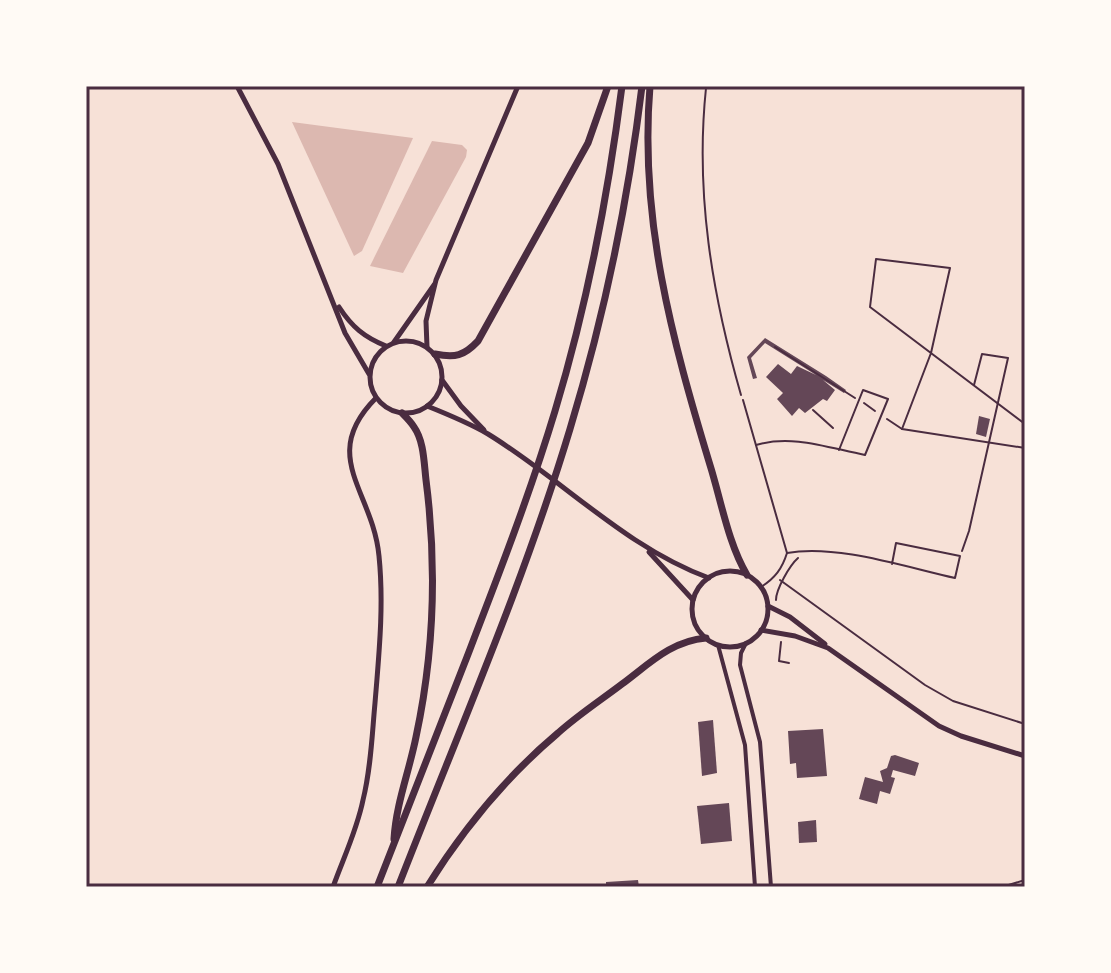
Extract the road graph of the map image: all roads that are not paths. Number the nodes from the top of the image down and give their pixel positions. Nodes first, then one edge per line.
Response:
1 (237, 86) edge
2 (518, 86) edge
3 (608, 86) edge
4 (622, 86) edge
5 (642, 86) edge
6 (650, 86) edge
7 (436, 280) junction
8 (335, 301) junction
9 (394, 342) junction
10 (386, 346) junction
11 (427, 347) junction
12 (435, 354) junction
13 (369, 374) junction
14 (442, 380) junction
15 (376, 398) junction
16 (743, 400) road end
17 (427, 406) junction
18 (402, 413) junction
19 (488, 434) junction
20 (756, 445) junction
21 (839, 450) junction
22 (642, 545) junction
23 (787, 553) junction
24 (892, 564) junction
25 (747, 575) junction
26 (709, 578) junction
27 (761, 587) junction
28 (693, 601) junction
29 (768, 606) junction
30 (761, 630) junction
31 (706, 638) junction
32 (746, 643) junction
33 (718, 645) junction
34 (828, 648) junction
35 (1025, 756) edge
36 (393, 845) junction
37 (333, 887) edge
38 (377, 887) edge
39 (398, 887) edge
40 (427, 887) edge
41 (755, 887) edge
42 (771, 887) edge

1 - 8 street
2 - 7 street
3 - 12 highway
4 - 36 highway
5 - 39 highway
6 - 25 highway
7 - 9 street
7 - 11 street
8 - 10 street
8 - 13 street
9 - 10 street
9 - 11 street
10 - 13 street
11 - 12 street
12 - 14 street
13 - 15 street
14 - 17 street
14 - 19 street
15 - 18 street
15 - 37 street
16 - 20 lane
17 - 18 street
17 - 19 street
18 - 36 highway
19 - 22 street
20 - 21 lane
20 - 23 lane
21 - 21 lane
22 - 26 street
22 - 28 street
23 - 24 lane
23 - 27 lane
24 - 24 lane
25 - 26 street
25 - 27 street
26 - 28 street
27 - 29 street
28 - 31 street
29 - 30 street
29 - 34 street
30 - 32 street
30 - 34 street
31 - 33 street
31 - 40 highway
32 - 33 street
32 - 42 street
33 - 41 street
34 - 35 street
36 - 38 highway

